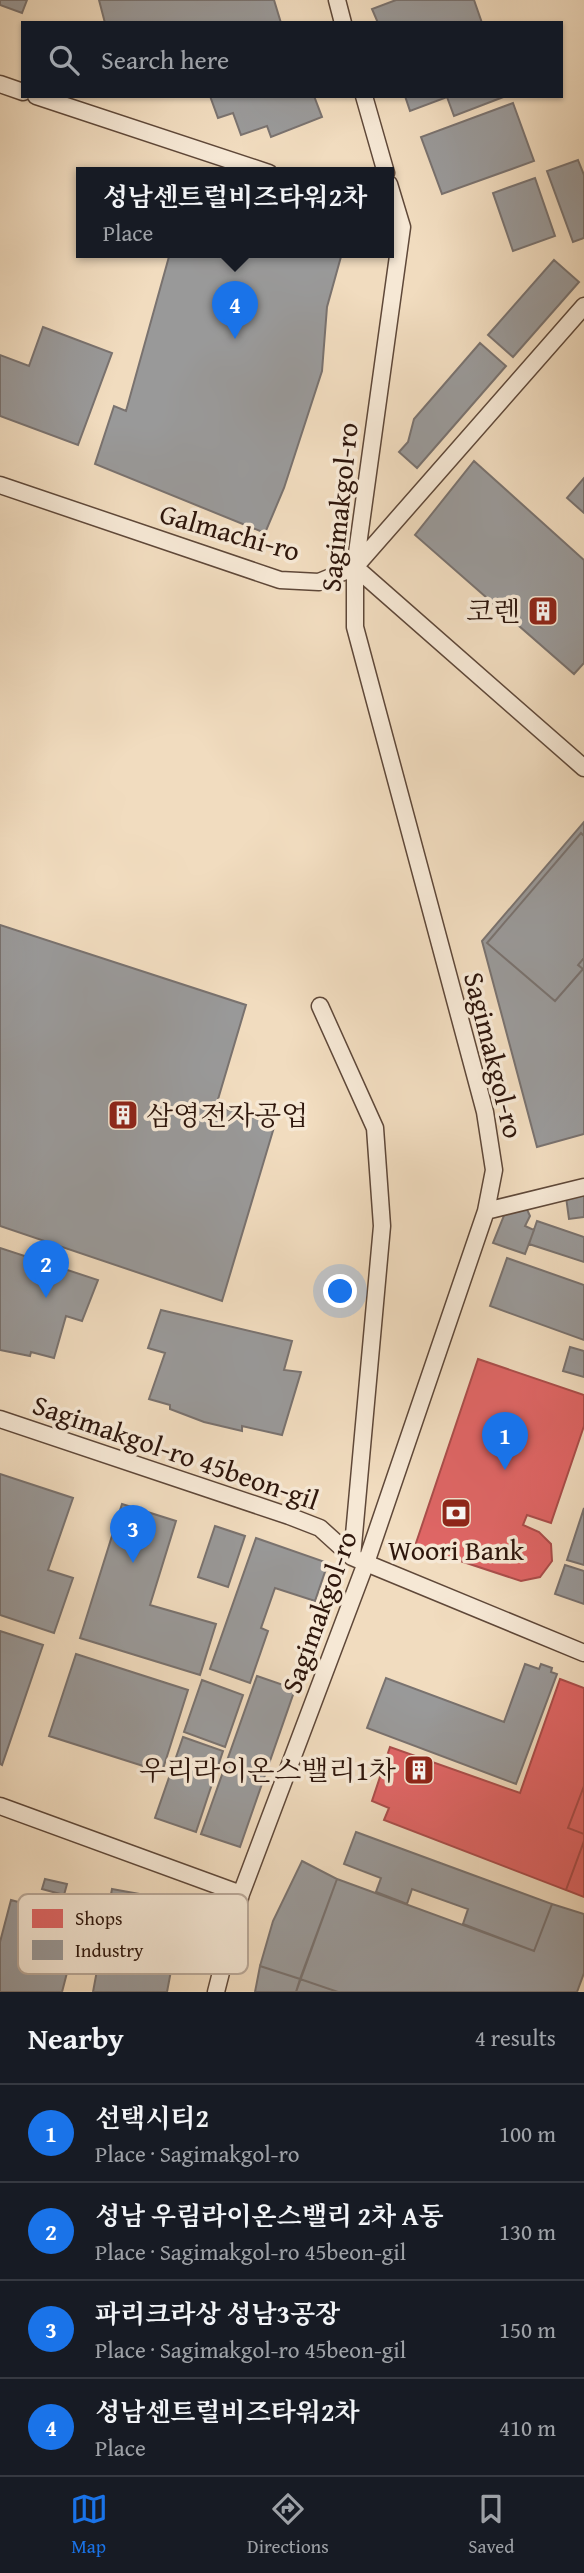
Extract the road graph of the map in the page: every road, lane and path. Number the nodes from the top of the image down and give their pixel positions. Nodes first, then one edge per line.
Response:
1 (337, 0) edge
2 (342, 21) edge
3 (0, 84) edge
4 (21, 91) edge
5 (42, 98) edge
6 (365, 98) edge
7 (252, 167) edge
8 (384, 167) edge
9 (394, 215) edge
10 (584, 306) edge
11 (0, 485) edge
12 (355, 567) junction
13 (584, 768) edge
14 (320, 1006) dead end
15 (584, 1187) edge
16 (486, 1211) junction
17 (0, 1419) edge
18 (359, 1560) junction
19 (584, 1653) edge
20 (0, 1806) edge
21 (241, 1894) joint
22 (221, 1974) edge
23 (216, 1992) edge

1 - 2 street
3 - 4 street
5 - 7 street
6 - 8 street
9 - 12 street, Sagimakgol-ro
10 - 12 street
11 - 12 street, Galmachi-ro
12 - 13 street
12 - 16 street, Sagimakgol-ro
14 - 18 street
15 - 16 street
16 - 18 street, Sagimakgol-ro
17 - 18 street, Sagimakgol-ro 45beon-gil
18 - 19 street, Sagimakgol-ro 45beon-gil
18 - 21 street, Sagimakgol-ro
20 - 21 street
22 - 23 street, Sagimakgol-ro

